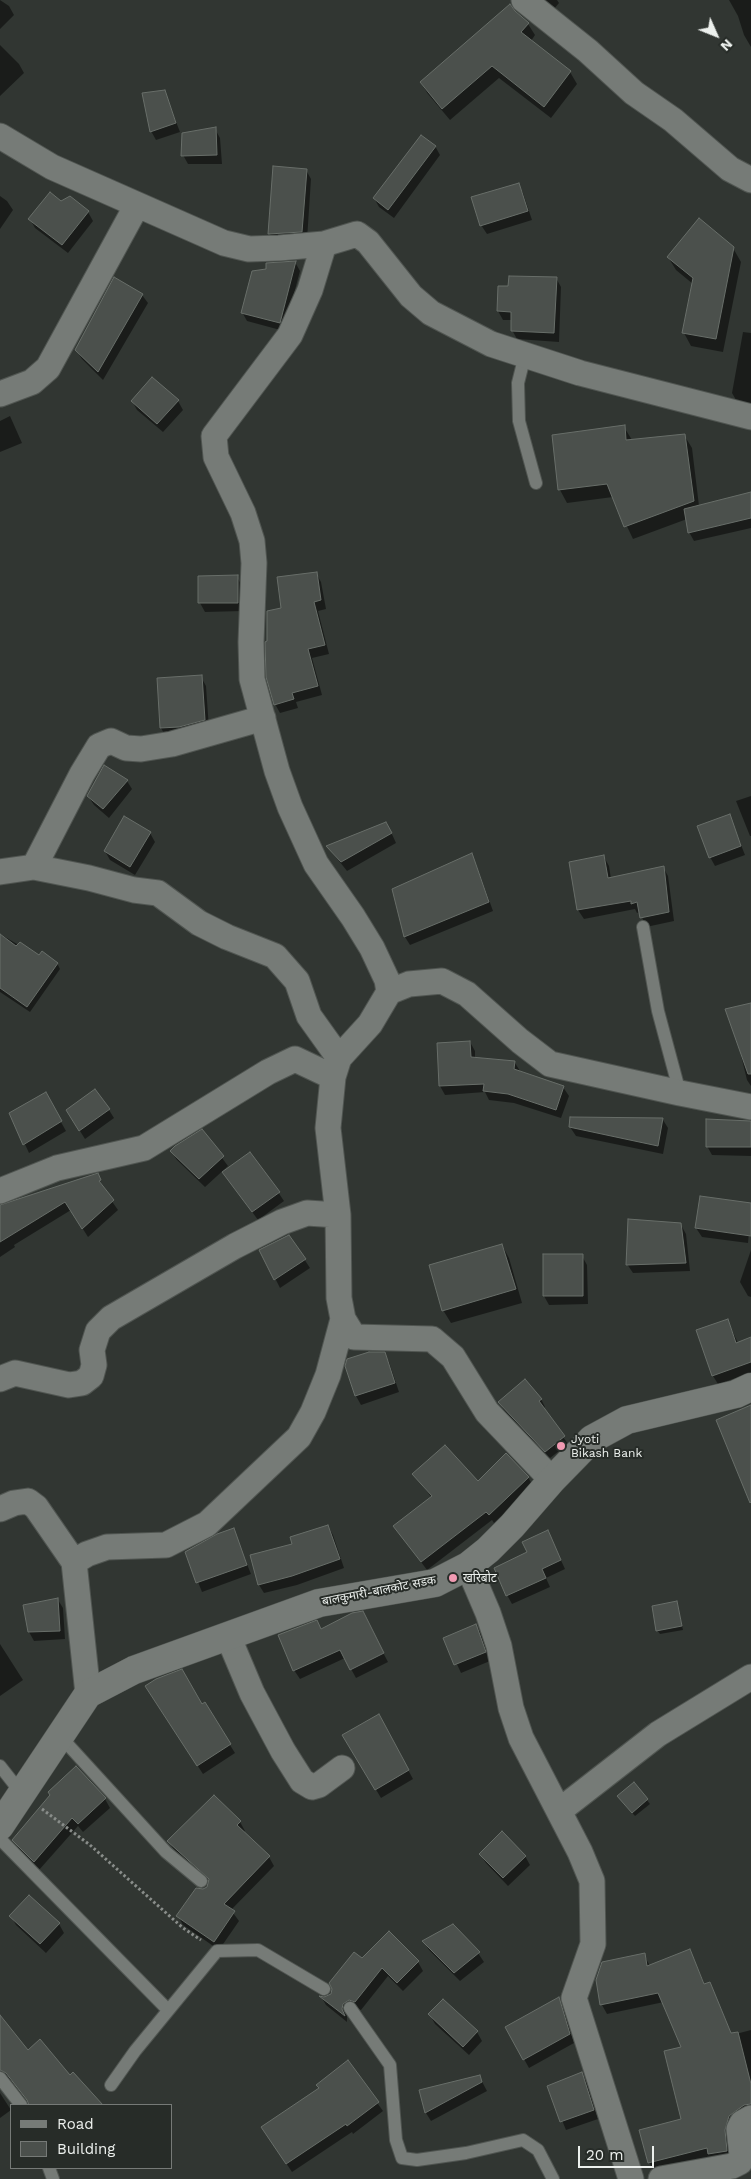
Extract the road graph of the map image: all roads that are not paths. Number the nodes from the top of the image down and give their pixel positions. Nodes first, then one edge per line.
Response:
1 (524, 0) edge
2 (0, 136) edge
3 (751, 180) edge
4 (137, 205) junction
5 (324, 244) junction
6 (525, 355) junction
7 (0, 394) edge
8 (750, 418) edge
9 (536, 483) dead end
10 (263, 718) junction
11 (34, 867) junction
12 (0, 872) edge
13 (644, 927) dead end
14 (388, 992) junction
15 (336, 1068) junction
16 (680, 1093) junction
17 (751, 1107) edge
18 (0, 1191) edge
19 (338, 1215) junction
20 (343, 1319) junction
21 (0, 1379) edge
22 (751, 1388) edge
23 (552, 1480) junction
24 (0, 1509) edge
25 (74, 1562) junction
26 (468, 1566) junction
27 (228, 1636) junction
28 (751, 1677) edge
29 (88, 1694) junction
30 (60, 1736) junction
31 (0, 1766) edge
32 (342, 1768) dead end
33 (22, 1794) junction
34 (559, 1811) junction
35 (0, 1826) edge
36 (0, 1839) edge
37 (201, 1881) dead end
38 (324, 1989) dead end
39 (350, 2008) dead end
40 (168, 2010) junction
41 (0, 2078) edge
42 (111, 2085) dead end
43 (20, 2104) edge
44 (751, 2118) edge
45 (553, 2179) edge
46 (631, 2179) edge
47 (661, 2179) edge

1 - 3 street
2 - 4 street
4 - 5 street
4 - 7 street
5 - 6 street
5 - 10 street
6 - 8 street
6 - 9 lane
10 - 11 street
10 - 14 street
11 - 12 street
11 - 15 street
13 - 16 lane
14 - 15 street
14 - 16 street
15 - 18 street
15 - 19 street
16 - 17 street
19 - 20 street
19 - 21 street
20 - 23 street
20 - 25 street
22 - 23 street, बालकुमारी-बालकोट सडक
23 - 26 street, बालकुमारी-बालकोट सडक
24 - 25 street
25 - 29 street
26 - 27 street, बालकुमारी-बालकोट सडक
26 - 34 street
27 - 29 street, बालकुमारी-बालकोट सडक
27 - 32 street
28 - 34 street
29 - 30 street, बालकुमारी-बालकोट सडक
30 - 33 street, बालकुमारी-बालकोट सडक
30 - 37 lane
31 - 33 lane
33 - 35 street, बालकुमारी-बालकोट सडक
34 - 46 street
36 - 40 lane
38 - 40 lane
39 - 45 lane
40 - 42 lane
41 - 43 lane
44 - 47 street

